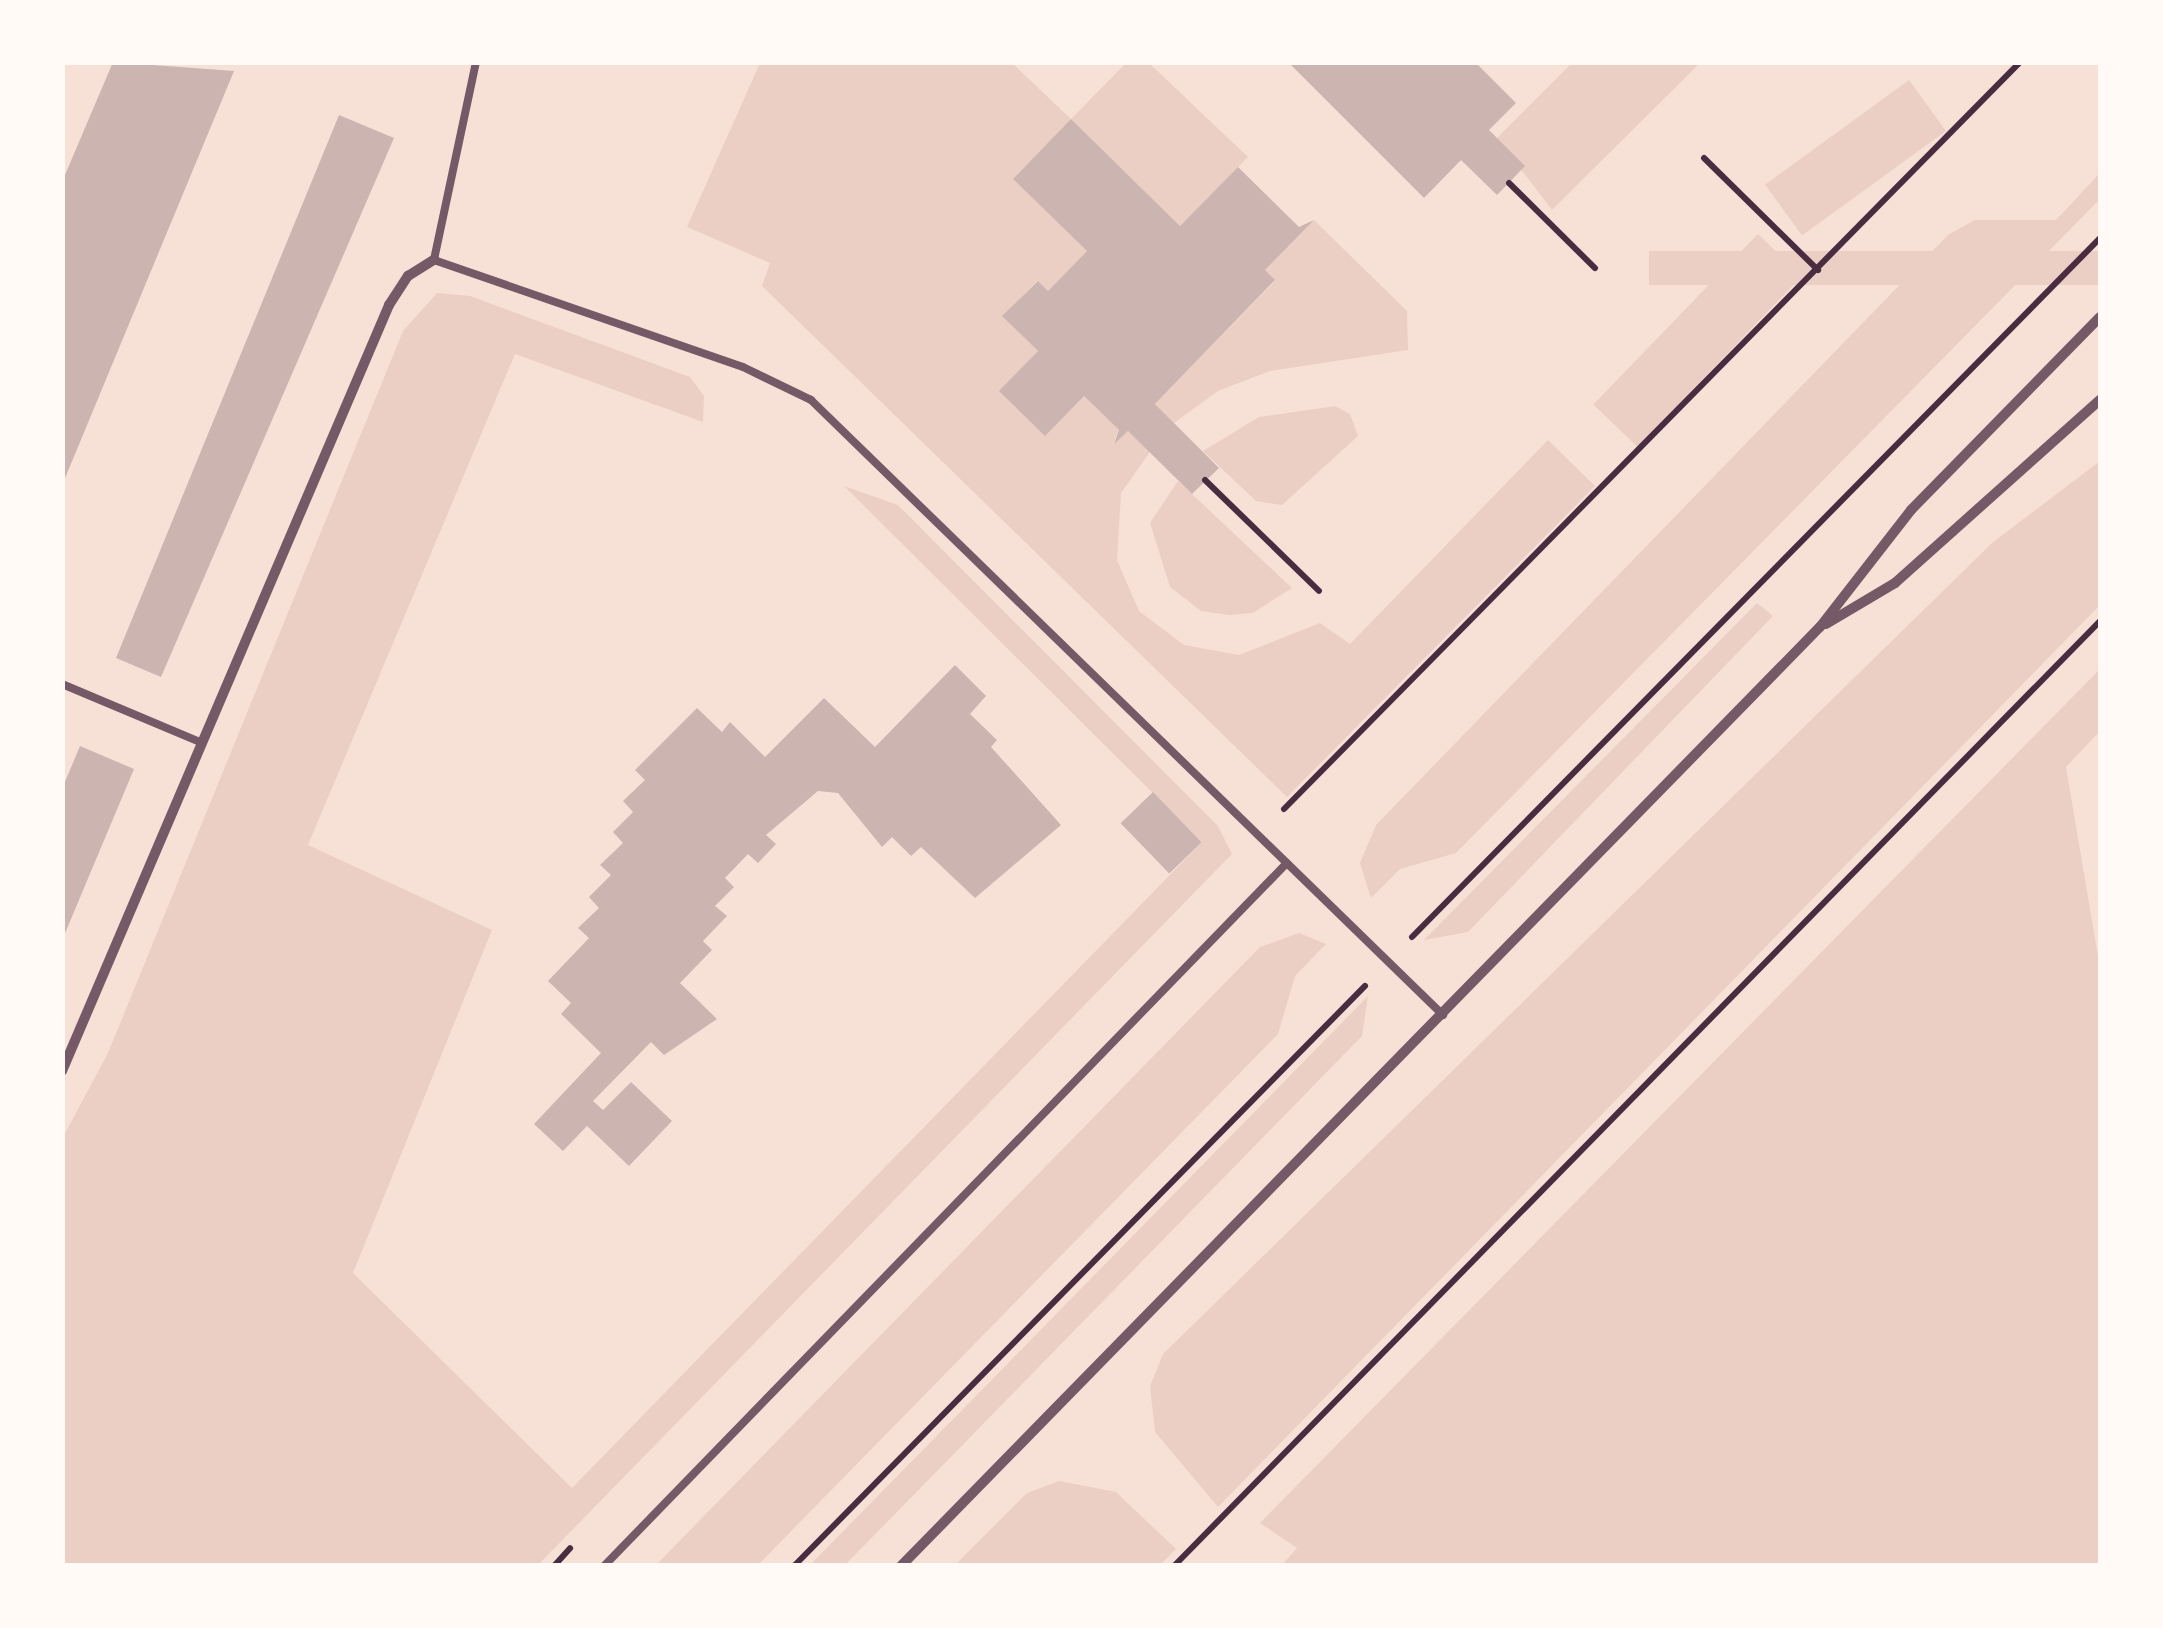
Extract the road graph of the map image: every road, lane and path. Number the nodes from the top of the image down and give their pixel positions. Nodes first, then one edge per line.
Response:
1 (476, 62) edge
2 (2020, 62) edge
3 (1977, 110) dead end
4 (1704, 158) dead end
5 (1508, 183) dead end
6 (2100, 238) edge
7 (434, 260) junction
8 (1594, 268) dead end
9 (1818, 270) dead end
10 (2100, 317) edge
11 (2100, 400) edge
12 (1206, 480) dead end
13 (1319, 591) dead end
14 (2100, 621) edge
15 (1820, 627) junction
16 (62, 684) edge
17 (200, 742) junction
18 (1286, 863) junction
19 (1409, 940) dead end
20 (1367, 984) dead end
21 (1443, 1015) junction
22 (62, 1071) edge
23 (604, 1566) edge
24 (794, 1566) edge
25 (901, 1566) edge
26 (1174, 1566) edge

1 - 7 lane
2 - 3 path
4 - 9 path
5 - 8 path
6 - 19 path
7 - 17 street
7 - 18 lane
10 - 15 street
11 - 15 street
12 - 13 path
14 - 26 path
15 - 21 street
16 - 17 lane
17 - 22 street
18 - 21 lane
18 - 23 lane
20 - 24 path
21 - 25 street

